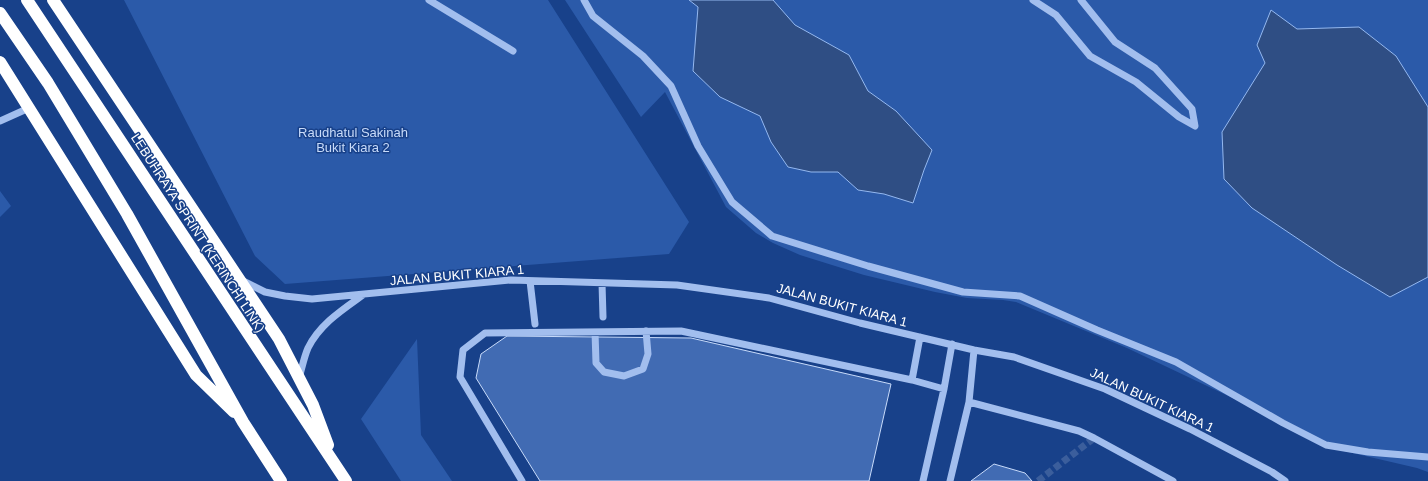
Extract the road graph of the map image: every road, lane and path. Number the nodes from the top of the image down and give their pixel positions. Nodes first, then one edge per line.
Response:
1 (27, 0) edge
2 (53, 0) edge
3 (429, 0) edge
4 (584, 0) edge
5 (1033, 0) edge
6 (1081, 0) edge
7 (0, 13) edge
8 (513, 51) dead end
9 (0, 62) edge
10 (29, 108) junction
11 (0, 121) edge
12 (239, 279) junction
13 (530, 281) junction
14 (602, 283) junction
15 (364, 295) junction
16 (602, 317) dead end
17 (534, 324) dead end
18 (646, 331) junction
19 (595, 332) junction
20 (920, 337) junction
21 (952, 344) junction
22 (974, 350) junction
23 (299, 378) junction
24 (912, 380) junction
25 (944, 389) junction
26 (969, 402) junction
27 (243, 422) junction
28 (1428, 457) edge
29 (335, 465) junction
30 (281, 481) edge
31 (346, 481) edge
32 (522, 481) edge
33 (923, 481) edge
34 (950, 481) edge
35 (1173, 481) edge
36 (1285, 481) edge

1 - 29 highway, LEBUHRAYA SPRINT (KERINCHI LINK)
2 - 12 highway
3 - 8 street
4 - 28 street
5 - 6 street
7 - 27 highway
9 - 10 highway
10 - 11 street
10 - 27 highway
12 - 15 street, JALAN BUKIT KIARA 1
12 - 23 highway
13 - 14 street, JALAN BUKIT KIARA 1
13 - 15 street, JALAN BUKIT KIARA 1
13 - 17 street
14 - 16 street
14 - 20 street, JALAN BUKIT KIARA 1
15 - 23 street, JALAN BUKIT KIARA 1
18 - 19 street
18 - 19 street
18 - 24 street
19 - 32 street
20 - 21 street, JALAN BUKIT KIARA 1
20 - 24 street
21 - 22 street, JALAN BUKIT KIARA 1
21 - 25 street
22 - 26 street
22 - 36 street, JALAN BUKIT KIARA 1
23 - 29 highway
24 - 25 street
25 - 33 street
26 - 34 street
26 - 35 street
27 - 30 highway
29 - 31 highway, LEBUHRAYA SPRINT (KERINCHI LINK)

